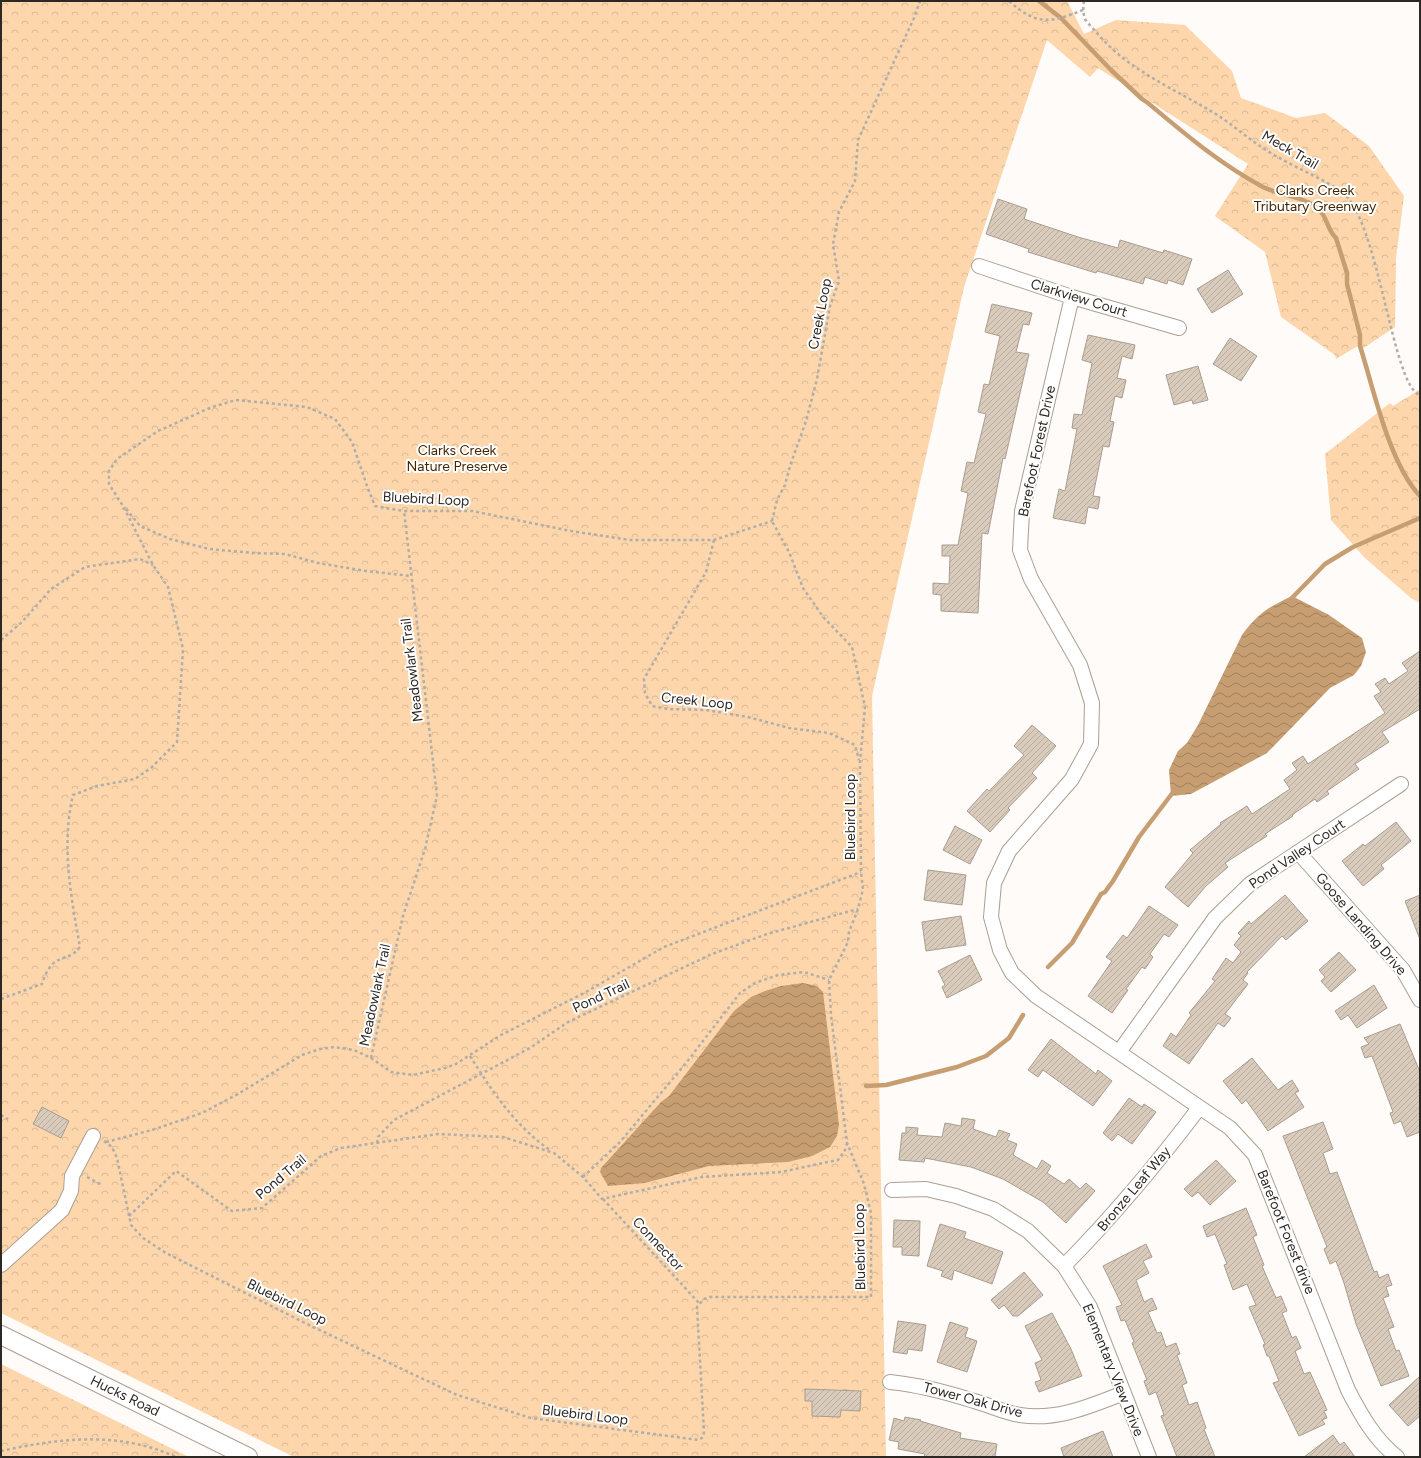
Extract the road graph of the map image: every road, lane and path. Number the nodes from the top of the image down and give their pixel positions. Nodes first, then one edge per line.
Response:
1 (920, 1) edge
2 (1009, 1) edge
3 (1084, 1) edge
4 (1083, 10) junction
5 (979, 266) dead end
6 (1072, 297) junction
7 (1179, 328) dead end
8 (1420, 395) edge
9 (123, 506) junction
10 (404, 511) junction
11 (772, 520) junction
12 (714, 540) junction
13 (154, 565) junction
14 (411, 576) junction
15 (1, 640) edge
16 (860, 762) junction
17 (1401, 784) dead end
18 (1298, 852) junction
19 (861, 872) junction
20 (858, 909) junction
21 (829, 980) junction
22 (1, 999) edge
23 (1420, 1000) edge
24 (1119, 1052) junction
25 (470, 1056) junction
26 (371, 1058) junction
27 (481, 1074) junction
28 (1199, 1108) junction
29 (1, 1115) edge
30 (8, 1119) dead end
31 (99, 1139) junction
32 (376, 1143) junction
33 (847, 1143) junction
34 (554, 1153) junction
35 (583, 1177) junction
36 (892, 1190) dead end
37 (602, 1199) junction
38 (128, 1216) junction
39 (1, 1265) edge
40 (1064, 1266) junction
41 (699, 1303) junction
42 (1, 1335) edge
43 (890, 1382) dead end
44 (1124, 1393) junction
45 (1, 1451) edge
46 (176, 1457) edge
47 (248, 1457) edge
48 (1148, 1457) edge
49 (1397, 1457) edge

1 - 11 path, Creek Loop
2 - 4 path
3 - 4 path
4 - 8 path, Meck Trail
5 - 6 street, Clarkview Court
6 - 7 street, Clarkview Court
6 - 24 street, Barefoot Forest Drive
9 - 10 path, Bluebird Loop
9 - 13 path
9 - 14 path
10 - 12 path, Bluebird Loop
10 - 14 path
11 - 12 path, Bluebird Loop
11 - 16 path
12 - 16 path, Creek Loop
13 - 15 path
13 - 22 path
14 - 26 path, Meadowlark Trail
16 - 19 path, Bluebird Loop
17 - 18 street, Pond Valley Court
18 - 23 street, Goose Landing Drive
18 - 24 street, Pond Valley Court
19 - 20 path, Bluebird Loop
19 - 25 path, Pond Trail
20 - 21 path, Bluebird Loop
20 - 27 path, Pond Trail
21 - 33 path
21 - 35 path
24 - 28 street, Barefoot Forest drive
25 - 26 path, Pond Trail
25 - 27 path
26 - 31 path, Pond Trail
27 - 32 path, Pond Trail
27 - 34 path
28 - 40 street, Bronze Leaf Way
28 - 49 street, Barefoot Forest drive
29 - 30 path
31 - 38 path, Bluebird Loop
31 - 39 street
32 - 34 path, Pond Trail
32 - 38 path, Pond Trail
33 - 37 path
33 - 41 path, Bluebird Loop
34 - 35 path, Pond Trail
35 - 37 path, Pond Trail
36 - 40 street, Elementary View Drive
37 - 41 path, Connector
38 - 41 path, Bluebird Loop
40 - 44 street, Elementary View Drive
42 - 47 main road, Hucks Road
43 - 44 street, Tower Oak Drive
44 - 48 street, Elementary View Drive
45 - 46 path

